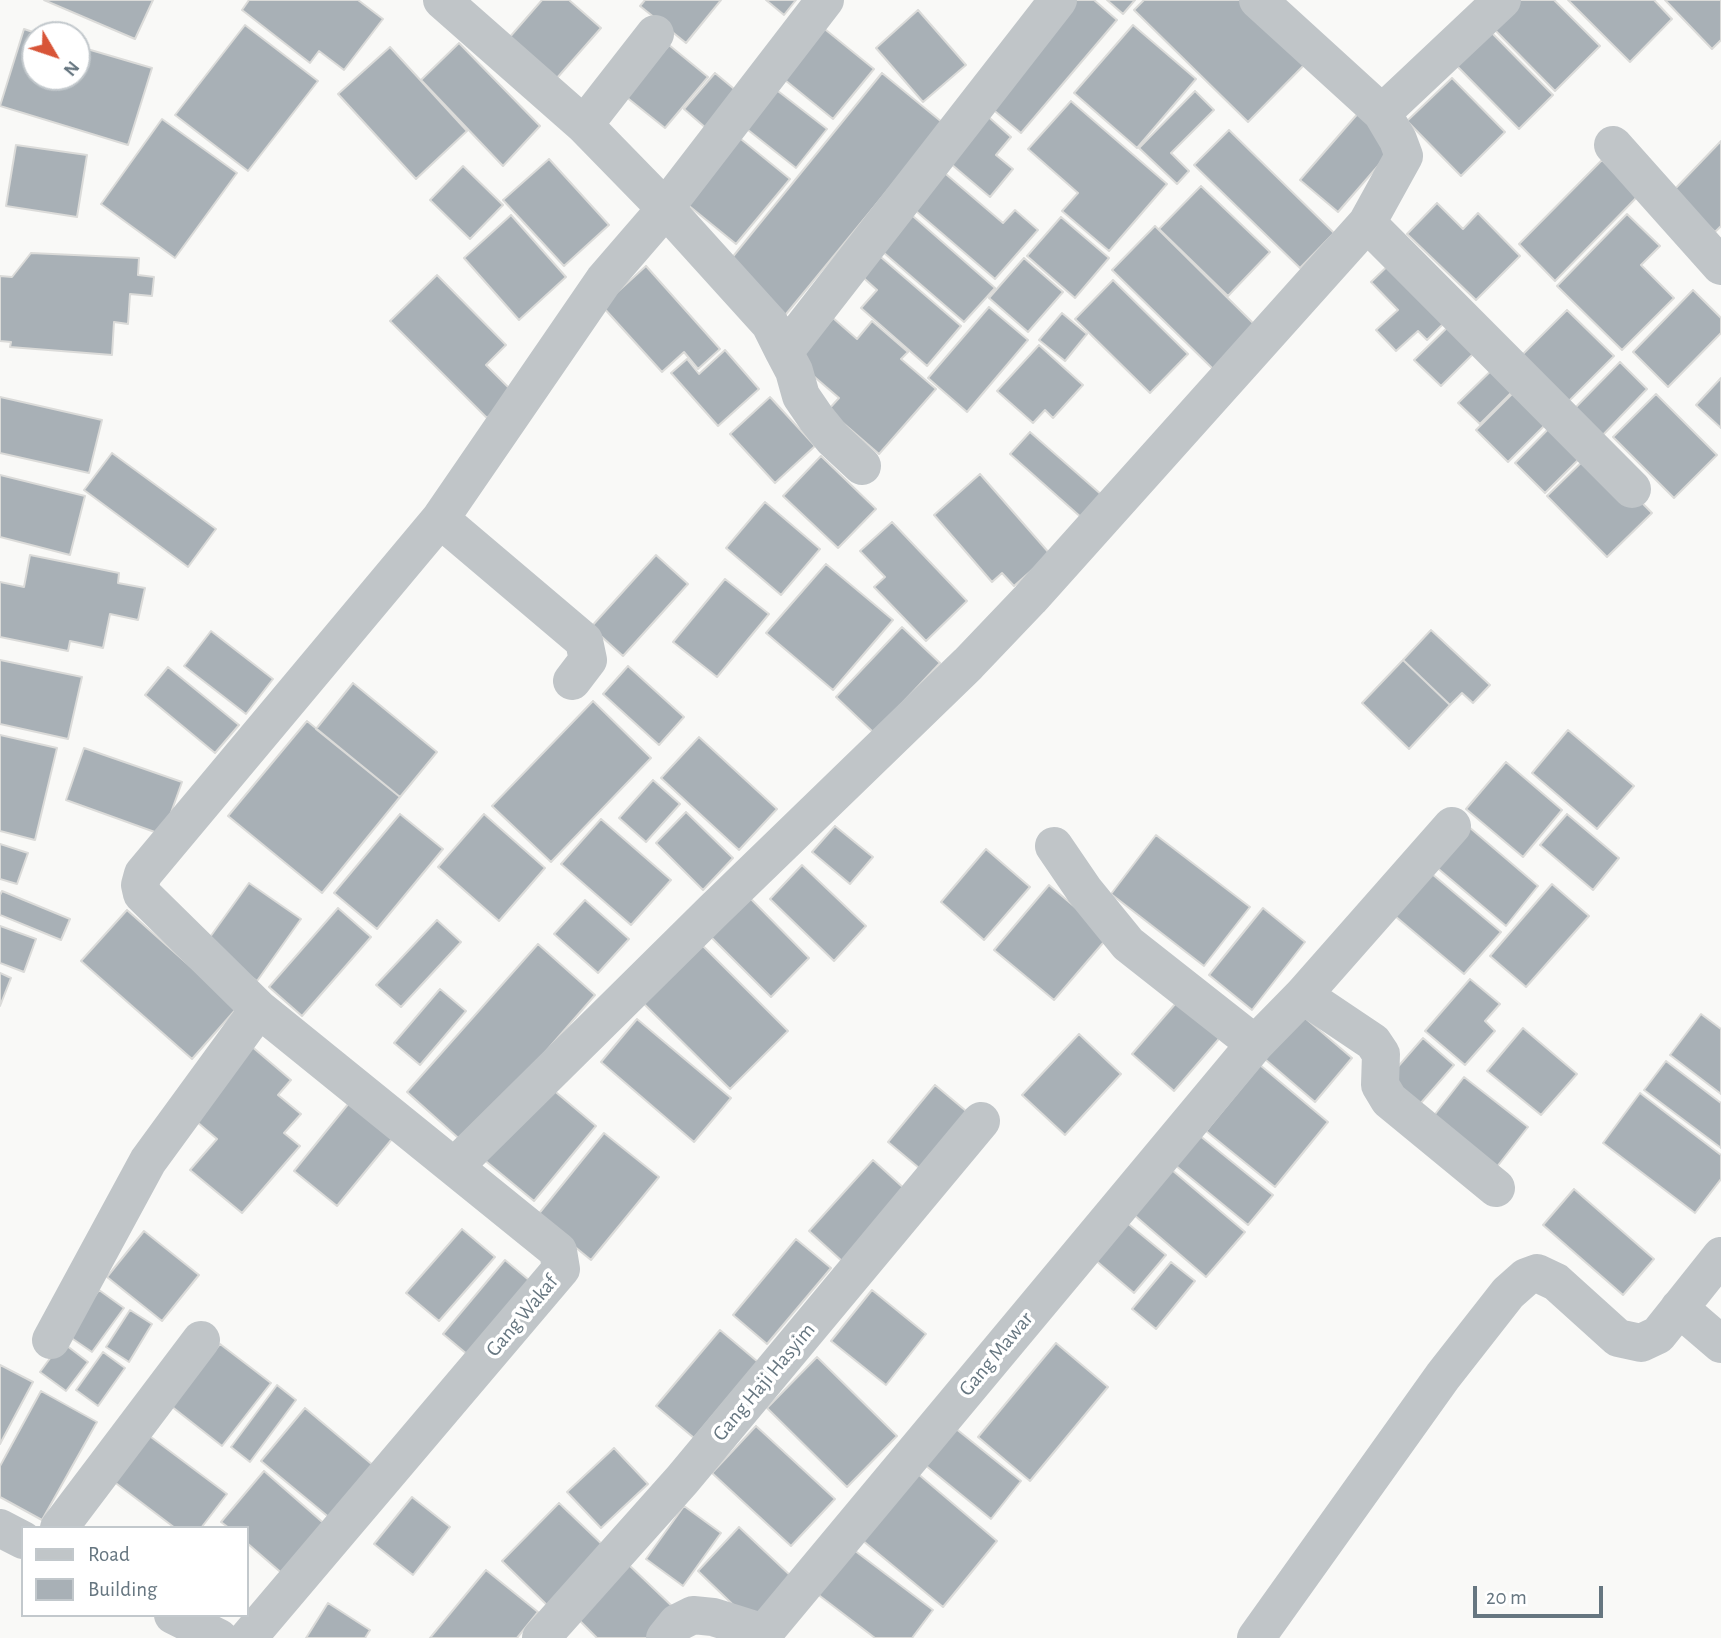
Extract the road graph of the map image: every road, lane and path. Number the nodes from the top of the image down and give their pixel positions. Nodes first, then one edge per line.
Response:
1 (442, 0) edge
2 (825, 0) edge
3 (1058, 0) edge
4 (1258, 0) edge
5 (1502, 0) edge
6 (655, 34) dead end
7 (1382, 113) junction
8 (584, 125) junction
9 (1613, 145) dead end
10 (660, 215) junction
11 (1367, 223) junction
12 (1721, 266) edge
13 (784, 352) junction
14 (862, 466) dead end
15 (1632, 489) dead end
16 (440, 519) junction
17 (572, 681) dead end
18 (1452, 827) dead end
19 (1054, 846) dead end
20 (1303, 995) junction
21 (259, 1009) junction
22 (1255, 1044) junction
23 (981, 1121) dead end
24 (455, 1166) junction
25 (1496, 1188) dead end
26 (1721, 1255) edge
27 (1679, 1308) junction
28 (51, 1340) dead end
29 (201, 1340) dead end
30 (1721, 1344) edge
31 (61, 1526) edge
32 (0, 1528) edge
33 (21, 1539) edge
34 (177, 1617) edge
35 (219, 1638) edge
36 (248, 1638) edge
37 (541, 1638) edge
38 (665, 1638) edge
39 (1256, 1638) edge

1 - 8 street
2 - 10 street, Gang Wakaf
3 - 13 street
4 - 7 street
5 - 7 street
6 - 8 street
7 - 11 street
8 - 10 street
9 - 12 street
10 - 13 street
10 - 16 street, Gang Wakaf
11 - 15 street
11 - 24 street
13 - 14 street
16 - 17 street
16 - 21 street, Gang Wakaf
18 - 20 street, Gang Mawar
19 - 22 street
20 - 22 street, Gang Mawar
20 - 25 street
21 - 24 street, Gang Wakaf
21 - 28 street
22 - 38 street, Gang Mawar
23 - 37 street, Gang Haji Hasyim
24 - 36 street, Gang Wakaf
26 - 27 street
27 - 30 street
27 - 39 street
29 - 31 street
32 - 33 street
34 - 35 street

